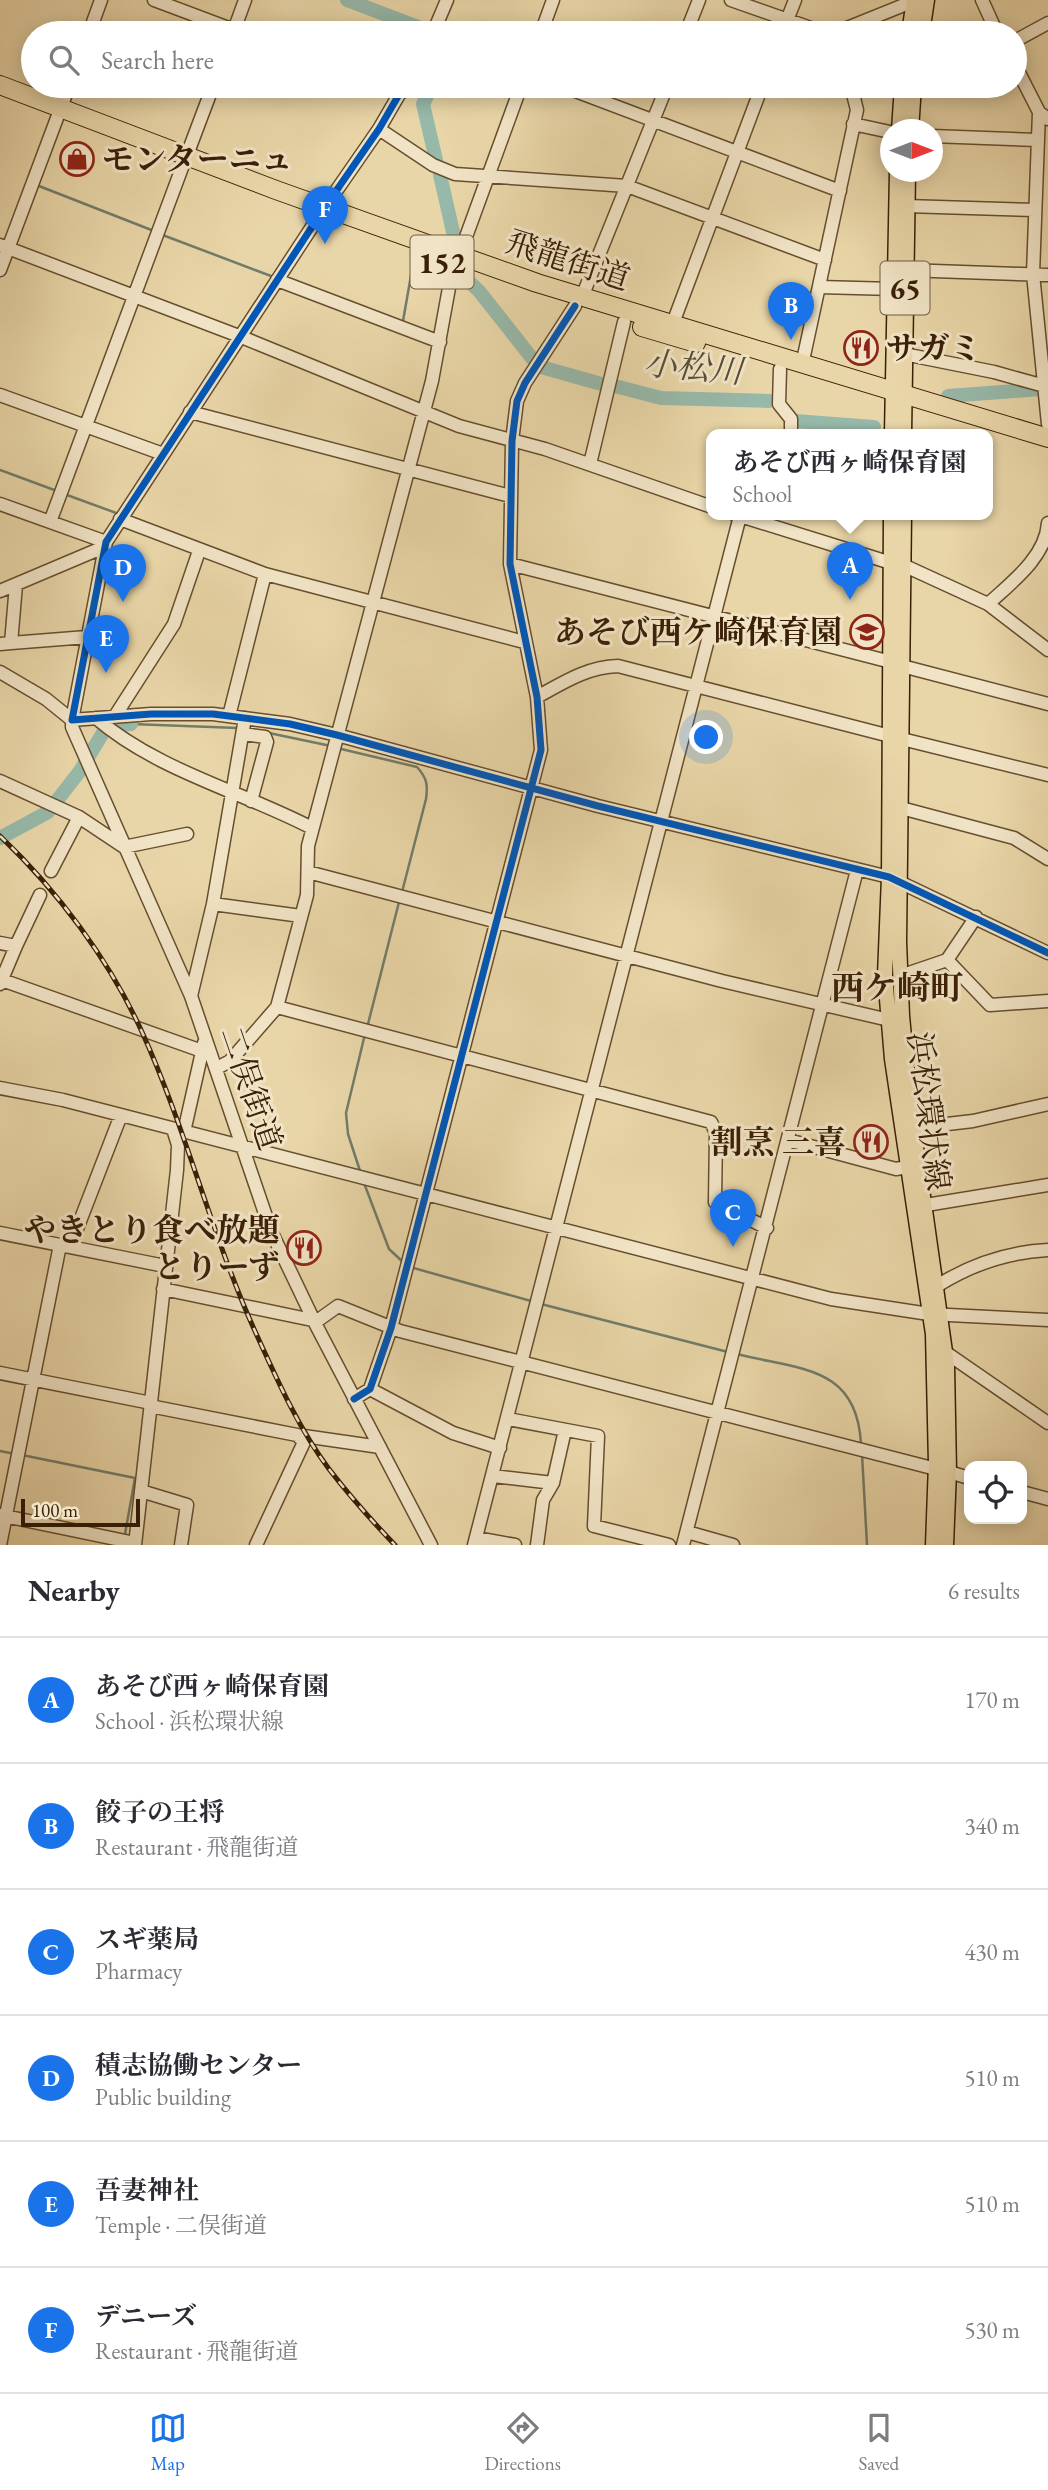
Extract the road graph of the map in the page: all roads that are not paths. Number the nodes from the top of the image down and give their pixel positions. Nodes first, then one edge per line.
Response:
1 (101, 0) edge
2 (154, 0) edge
3 (245, 0) edge
4 (447, 0) edge
5 (553, 0) edge
6 (699, 0) edge
7 (731, 0) edge
8 (795, 0) edge
9 (914, 0) edge
10 (927, 0) edge
11 (982, 0) edge
12 (93, 21) edge
13 (208, 21) edge
14 (239, 21) edge
15 (438, 21) edge
16 (545, 21) edge
17 (691, 21) edge
18 (772, 21) edge
19 (786, 21) edge
20 (863, 21) edge
21 (911, 21) edge
22 (924, 21) edge
23 (992, 21) edge
24 (1048, 23) edge
25 (1027, 34) edge
26 (0, 85) edge
27 (1027, 87) edge
28 (21, 96) edge
29 (0, 97) edge
30 (1048, 97) edge
31 (26, 98) edge
32 (64, 98) edge
33 (208, 98) edge
34 (398, 98) edge
35 (517, 98) edge
36 (594, 98) edge
37 (662, 98) edge
38 (757, 98) edge
39 (854, 98) edge
40 (901, 98) edge
41 (913, 98) edge
42 (1041, 111) edge
43 (58, 114) junction
44 (900, 119) edge
45 (912, 119) edge
46 (654, 120) junction
47 (853, 124) junction
48 (379, 129) junction
49 (880, 130) edge
50 (943, 136) edge
51 (1037, 140) junction
52 (736, 152) junction
53 (185, 160) junction
54 (488, 176) junction
55 (897, 182) edge
56 (907, 182) edge
57 (628, 186) junction
58 (840, 191) junction
59 (906, 206) junction
60 (1035, 210) junction
61 (322, 213) junction
62 (712, 217) junction
63 (4, 247) edge
64 (825, 260) junction
65 (456, 261) junction
66 (0, 270) edge
67 (906, 270) junction
68 (1033, 274) junction
69 (1048, 275) edge
70 (277, 280) junction
71 (819, 287) junction
72 (894, 289) junction
73 (134, 297) junction
74 (579, 302) junction
75 (624, 321) junction
76 (673, 323) junction
77 (239, 336) junction
78 (440, 342) junction
79 (904, 354) junction
80 (802, 365) junction
81 (780, 369) junction
82 (1046, 386) edge
83 (0, 395) edge
84 (898, 398) junction
85 (190, 412) junction
86 (422, 412) junction
87 (1048, 424) edge
88 (85, 427) junction
89 (791, 429) edge
90 (893, 429) edge
91 (903, 429) edge
92 (989, 429) edge
93 (993, 430) edge
94 (1048, 438) edge
95 (512, 441) junction
96 (1048, 449) edge
97 (163, 454) junction
98 (590, 464) junction
99 (406, 469) junction
100 (510, 496) junction
101 (0, 504) edge
102 (706, 505) edge
103 (123, 516) junction
104 (741, 520) edge
105 (755, 520) edge
106 (892, 520) edge
107 (903, 520) edge
108 (50, 522) junction
109 (1048, 523) edge
110 (105, 544) junction
111 (1046, 546) edge
112 (199, 551) junction
113 (510, 564) junction
114 (897, 564) junction
115 (265, 574) junction
116 (16, 585) junction
117 (0, 591) edge
118 (371, 601) junction
119 (988, 604) junction
120 (714, 617) junction
121 (87, 637) junction
122 (524, 642) junction
123 (5, 643) edge
124 (1048, 650) edge
125 (897, 664) junction
126 (0, 672) edge
127 (695, 686) junction
128 (537, 697) junction
129 (1048, 705) edge
130 (116, 716) junction
131 (229, 716) junction
132 (72, 720) junction
133 (103, 724) junction
134 (244, 727) junction
135 (896, 737) junction
136 (334, 743) junction
137 (1048, 775) edge
138 (0, 781) edge
139 (531, 788) junction
140 (231, 794) junction
141 (251, 801) junction
142 (901, 808) junction
143 (79, 817) junction
144 (662, 821) junction
145 (312, 828) junction
146 (187, 834) dead end
147 (124, 847) junction
148 (1048, 859) edge
149 (857, 870) junction
150 (51, 871) dead end
151 (308, 872) junction
152 (896, 880) junction
153 (40, 895) dead end
154 (213, 905) junction
155 (301, 916) junction
156 (976, 917) junction
157 (496, 922) junction
158 (0, 943) edge
159 (16, 946) junction
160 (1048, 953) edge
161 (627, 956) junction
162 (947, 960) junction
163 (901, 976) junction
164 (1, 982) edge
165 (191, 996) junction
166 (1048, 1002) edge
167 (822, 1006) junction
168 (277, 1007) junction
169 (889, 1020) junction
170 (204, 1045) junction
171 (460, 1056) junction
172 (217, 1069) junction
173 (0, 1088) edge
174 (591, 1090) junction
175 (1048, 1104) edge
176 (121, 1115) junction
177 (914, 1128) junction
178 (179, 1131) junction
179 (788, 1140) junction
180 (244, 1148) junction
181 (907, 1167) junction
182 (1048, 1185) edge
183 (426, 1193) junction
184 (926, 1205) junction
185 (767, 1227) junction
186 (557, 1229) junction
187 (0, 1233) edge
188 (65, 1246) junction
189 (1048, 1250) edge
190 (165, 1266) junction
191 (753, 1279) junction
192 (937, 1286) junction
193 (163, 1289) junction
194 (936, 1315) junction
195 (1048, 1320) edge
196 (317, 1321) junction
197 (390, 1328) junction
198 (945, 1353) junction
199 (521, 1363) junction
200 (0, 1373) edge
201 (33, 1380) junction
202 (370, 1389) junction
203 (354, 1399) junction
204 (150, 1404) junction
205 (718, 1414) junction
206 (508, 1419) junction
207 (1048, 1423) edge
208 (565, 1430) junction
209 (297, 1435) junction
210 (380, 1447) junction
211 (500, 1448) junction
212 (943, 1471) junction
213 (493, 1476) junction
214 (964, 1477) edge
215 (553, 1483) junction
216 (141, 1492) junction
217 (1027, 1493) edge
218 (1048, 1499) edge
219 (3, 1516) edge
220 (687, 1532) junction
221 (475, 1541) edge
222 (426, 1542) edge
223 (135, 1544) edge
224 (945, 1544) edge
225 (0, 1545) edge
226 (181, 1545) edge
227 (256, 1545) edge
228 (515, 1545) edge
229 (537, 1545) edge
230 (669, 1545) edge
231 (683, 1545) edge
232 (732, 1545) edge

1 - 12 street
2 - 13 street
3 - 14 street
4 - 15 street
5 - 16 street
6 - 17 street
7 - 18 street
8 - 19 street
9 - 20 street
9 - 21 main road
10 - 22 main road
11 - 23 street
24 - 25 street
26 - 28 highway, 飛龍街道 / 152
27 - 42 street
29 - 43 highway, 飛龍街道 / 152
30 - 42 street
31 - 43 highway, 飛龍街道 / 152
32 - 43 street
33 - 53 street
34 - 48 street
35 - 54 street
36 - 46 street
37 - 46 street
38 - 52 street
39 - 47 street
40 - 44 main road
41 - 45 main road
42 - 51 street
43 - 53 highway, 飛龍街道 / 152
43 - 63 street
46 - 52 street
46 - 57 street
47 - 49 street
47 - 58 street
48 - 54 street
48 - 61 street
50 - 51 street
51 - 60 street
52 - 58 street
52 - 62 street
53 - 61 highway, 飛龍街道 / 152
53 - 73 street
54 - 57 street
54 - 65 street
55 - 72 main road, 65
56 - 59 main road, 65
57 - 62 street
57 - 74 street
58 - 64 street
59 - 60 street
59 - 67 main road, 65
60 - 68 street
61 - 65 highway, 飛龍街道 / 152
61 - 70 street
62 - 64 street
62 - 76 street
63 - 66 street
63 - 73 street
64 - 71 street
65 - 74 highway, 飛龍街道 / 152
65 - 78 street
67 - 68 street
67 - 79 main road, 65
68 - 69 street
68 - 82 street
70 - 77 street
70 - 78 street
71 - 72 street
71 - 80 street
72 - 84 main road, 65
73 - 77 street
73 - 88 street
74 - 75 highway, 飛龍街道 / 152
74 - 76 highway, 飛龍街道 / 152
74 - 95 street
75 - 81 highway, 飛龍街道 / 152
75 - 98 street
76 - 80 highway, 飛龍街道 / 152
77 - 85 street
77 - 86 street
78 - 86 street
79 - 82 street
79 - 84 main road, 65
80 - 84 highway, 飛龍街道 / 152
81 - 84 highway, 飛龍街道 / 152
81 - 89 street
82 - 87 street
83 - 88 street
84 - 90 main road, 65
84 - 91 main road, 65
84 - 92 highway, 飛龍街道 / 152
84 - 94 highway, 飛龍街道 / 152
85 - 97 street
85 - 99 street
86 - 95 street
86 - 99 street
88 - 97 street
88 - 108 street
93 - 96 highway, 飛龍街道 / 152
95 - 98 street
95 - 100 street
97 - 103 street
98 - 102 street
99 - 100 street
99 - 118 street
100 - 113 street
101 - 108 street
103 - 110 street
103 - 112 street
104 - 120 street
105 - 114 street
106 - 114 main road, 浜松環状線
107 - 114 main road, 浜松環状線
108 - 110 street
109 - 111 street
110 - 116 street
110 - 121 street
111 - 119 street
112 - 115 street
112 - 130 street
113 - 120 street
113 - 122 street
114 - 119 street
114 - 125 main road, 浜松環状線
115 - 118 street
115 - 131 street
116 - 117 street
116 - 123 street
118 - 122 street
118 - 136 street
119 - 124 street
120 - 125 street
120 - 127 street
121 - 123 street
121 - 132 street
122 - 128 street
125 - 129 street
125 - 135 main road, 浜松環状線
126 - 132 street, 二俣街道
127 - 128 street
127 - 135 street
127 - 144 street
128 - 139 street
130 - 131 street
130 - 133 street
131 - 134 street
132 - 133 street
132 - 147 street, 二俣街道
133 - 140 street
134 - 136 street
134 - 140 street
134 - 141 street
135 - 137 street
135 - 142 main road, 浜松環状線
135 - 152 main road, 浜松環状線
136 - 139 street
136 - 145 street
138 - 143 street
139 - 144 street
139 - 157 street
140 - 141 street
140 - 154 street
141 - 145 street
142 - 148 street
142 - 152 main road, 浜松環状線
143 - 147 street
143 - 150 street
144 - 149 street
144 - 161 street
145 - 151 street
146 - 147 street
147 - 165 street, 二俣街道
149 - 152 street
149 - 167 street
151 - 155 street
151 - 157 street
152 - 156 street
152 - 163 main road, 浜松環状線
152 - 169 main road, 浜松環状線
153 - 159 street
154 - 155 street
154 - 165 street
155 - 168 street
156 - 160 street
156 - 162 street
157 - 161 street
157 - 171 street
158 - 159 street
159 - 164 street
161 - 167 street
161 - 174 street
162 - 163 street
162 - 166 street
163 - 177 main road, 浜松環状線
164 - 170 street
165 - 170 street, 二俣街道
167 - 169 street
167 - 179 street
168 - 171 street
168 - 172 street
169 - 181 main road, 浜松環状線
170 - 172 street, 二俣街道
170 - 178 street
171 - 174 street
171 - 183 street
172 - 180 street, 二俣街道
173 - 176 street
174 - 185 street
174 - 186 street
175 - 177 street
176 - 178 street
176 - 188 street
177 - 184 main road, 浜松環状線
178 - 180 street
178 - 190 street
179 - 181 street
179 - 185 street
180 - 183 street
180 - 196 street, 二俣街道
181 - 194 main road, 浜松環状線
182 - 184 street
183 - 186 street
183 - 197 street
184 - 192 main road, 浜松環状線
185 - 191 street
186 - 191 street
186 - 199 street
187 - 188 street
188 - 190 street
188 - 201 street
189 - 192 street
190 - 193 street
191 - 194 street
191 - 205 street
192 - 194 main road, 浜松環状線
193 - 196 street
193 - 204 street
194 - 195 street
194 - 198 main road, 浜松環状線
194 - 212 main road, 浜松環状線
196 - 197 street
196 - 203 street, 二俣街道
197 - 199 street
197 - 202 street
198 - 207 street
198 - 212 main road, 浜松環状線
199 - 205 street
199 - 206 street
200 - 201 street
201 - 204 street
201 - 219 street
202 - 203 street
202 - 211 street
203 - 210 street, 二俣街道
204 - 209 street
204 - 216 street
205 - 212 street
205 - 220 street
206 - 208 street
206 - 211 street
208 - 215 street
208 - 230 street
209 - 210 street
209 - 227 street
210 - 222 street, 二俣街道
211 - 213 street
212 - 214 street
212 - 224 main road, 浜松環状線
213 - 215 street
213 - 221 street
215 - 229 street
216 - 223 street
216 - 226 street
217 - 218 street
219 - 223 street
219 - 225 street
220 - 231 street
220 - 232 street
221 - 228 street

